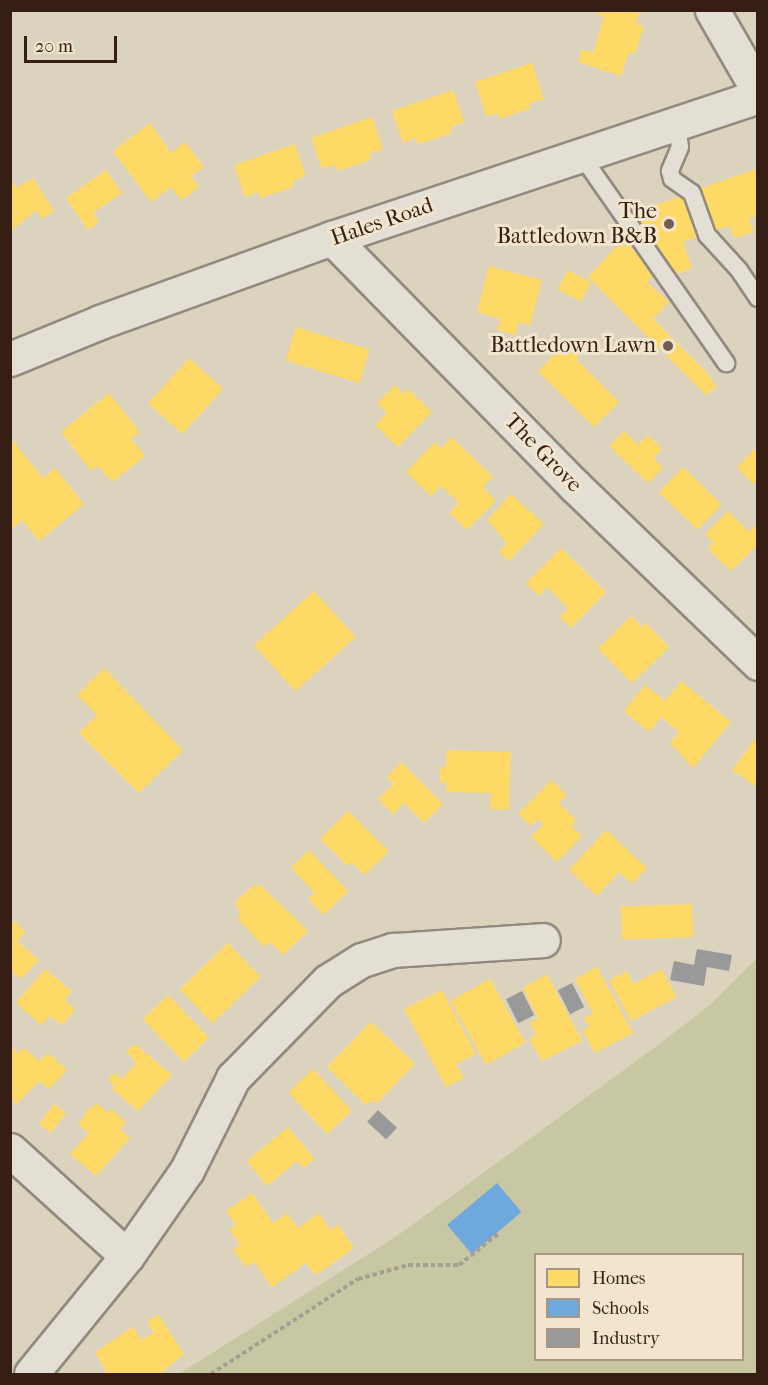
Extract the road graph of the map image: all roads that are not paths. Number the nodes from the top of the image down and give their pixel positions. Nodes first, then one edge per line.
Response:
1 (712, 10) edge
2 (758, 90) edge
3 (758, 96) edge
4 (677, 123) junction
5 (581, 155) junction
6 (332, 238) junction
7 (758, 298) edge
8 (10, 360) edge
9 (726, 363) dead end
10 (758, 663) edge
11 (543, 940) dead end
12 (10, 1150) edge
13 (127, 1256) junction
14 (31, 1374) edge

1 - 2 street
3 - 4 street, Hales Road
4 - 5 street, Hales Road
4 - 7 lane
5 - 6 street, Hales Road
5 - 9 lane
6 - 8 street, Hales Road
6 - 10 street, The Grove
11 - 13 street
12 - 13 street
13 - 14 street

